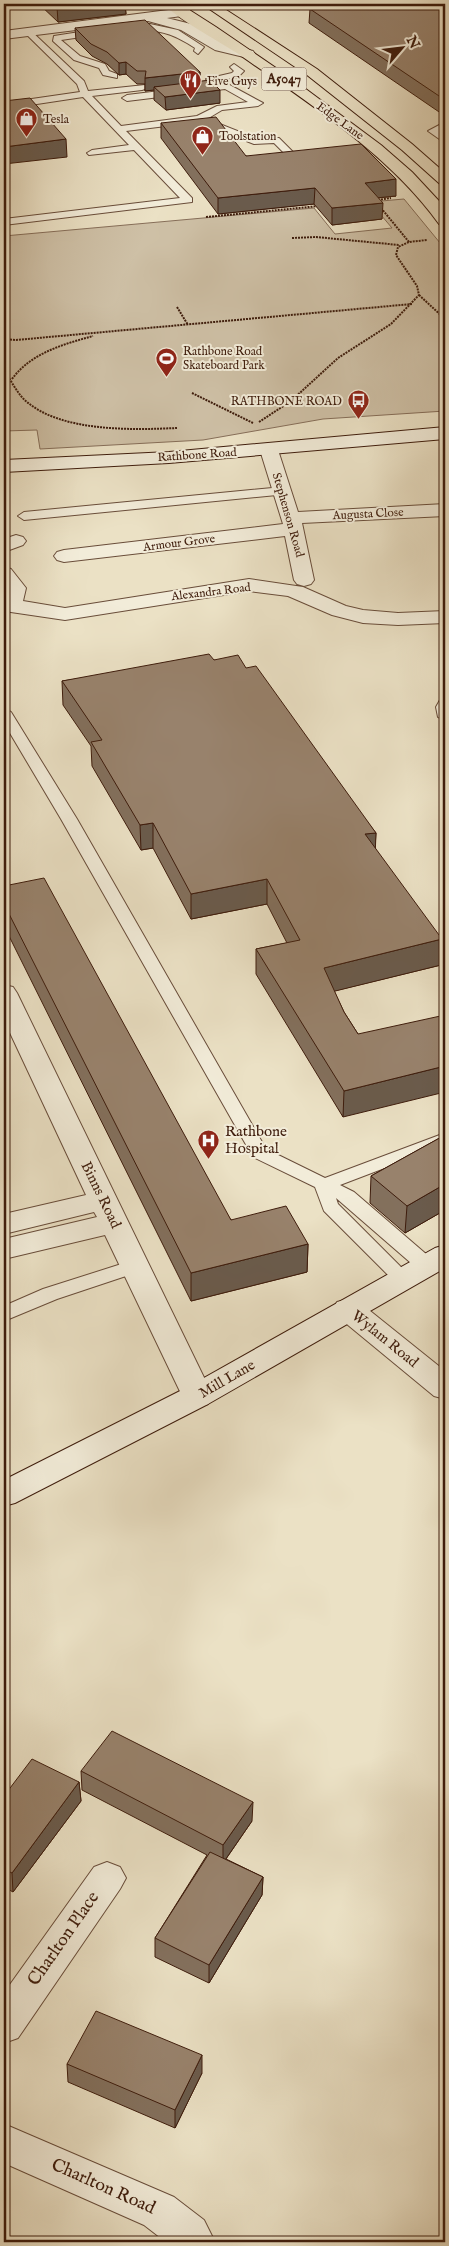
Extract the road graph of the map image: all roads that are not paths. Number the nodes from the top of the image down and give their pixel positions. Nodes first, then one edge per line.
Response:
1 (143, 4) edge
2 (171, 4) edge
3 (227, 4) edge
4 (244, 4) edge
5 (214, 5) edge
6 (184, 12) junction
7 (133, 18) junction
8 (89, 24) junction
9 (29, 32) junction
10 (4, 35) edge
11 (198, 51) dead end
12 (248, 54) junction
13 (234, 67) dead end
14 (110, 74) dead end
15 (127, 82) dead end
16 (81, 83) junction
17 (85, 94) junction
18 (127, 98) junction
19 (93, 102) junction
20 (4, 106) edge
21 (369, 117) junction
22 (199, 118) junction
23 (153, 124) junction
24 (442, 127) edge
25 (119, 129) junction
26 (445, 140) edge
27 (136, 147) junction
28 (381, 150) junction
29 (92, 153) dead end
30 (361, 153) edge
31 (315, 158) edge
32 (442, 174) edge
33 (445, 221) edge
34 (4, 222) edge
35 (445, 433) edge
36 (389, 438) junction
37 (445, 449) edge
38 (269, 450) junction
39 (4, 466) edge
40 (283, 491) junction
41 (445, 510) edge
42 (24, 516) dead end
43 (292, 524) junction
44 (64, 556) dead end
45 (4, 573) edge
46 (304, 580) dead end
47 (7, 606) edge
48 (445, 617) edge
49 (445, 703) edge
50 (4, 712) edge
51 (445, 717) edge
52 (4, 993) edge
53 (445, 1139) edge
54 (323, 1185) junction
55 (109, 1212) junction
56 (4, 1224) edge
57 (4, 1249) edge
58 (134, 1266) junction
59 (425, 1266) edge
60 (348, 1309) junction
61 (4, 1314) edge
62 (445, 1388) edge
63 (197, 1396) junction
64 (4, 1494) edge
65 (107, 1878) dead end
66 (4, 2026) edge
67 (4, 2144) edge
68 (194, 2242) edge

1 - 8 street
2 - 6 highway, Edge Lane / A5047
3 - 4 street
5 - 6 highway
5 - 21 highway, Edge Lane / A5047
6 - 7 street
6 - 12 highway, Edge Lane / A5047
7 - 8 street
7 - 12 street
8 - 9 street
9 - 10 street
9 - 16 lane
11 - 14 lane
12 - 28 highway, Edge Lane / A5047
13 - 17 lane
15 - 16 lane
16 - 17 lane
17 - 19 lane
17 - 20 lane
18 - 19 lane
18 - 22 lane
18 - 23 lane
19 - 25 lane
21 - 28 highway
21 - 32 highway, Edge Lane / A5047
22 - 23 lane
22 - 31 lane
23 - 25 lane
24 - 26 lane
25 - 27 lane
27 - 29 lane
27 - 34 lane
28 - 30 lane
28 - 33 highway, Edge Lane / A5047
35 - 36 street, Rathbone Road
36 - 37 street, Rathbone Road
36 - 38 street, Rathbone Road
38 - 39 street, Rathbone Road
38 - 40 street, Stephenson Road
40 - 42 lane
40 - 43 street, Stephenson Road
41 - 43 street, Augusta Close
43 - 44 street, Armour Grove
43 - 46 street, Stephenson Road
45 - 47 street
47 - 48 street, Alexandra Road
49 - 51 lane
50 - 54 lane
52 - 55 street, Binns Road
53 - 54 lane
54 - 59 lane
54 - 59 lane
55 - 56 street
55 - 57 street
55 - 58 street, Binns Road
58 - 61 lane
58 - 63 street, Binns Road
59 - 60 street, Mill Lane
60 - 62 street, Wylam Road
60 - 63 street, Mill Lane
63 - 64 street, Mill Lane
65 - 66 street, Charlton Place
67 - 68 street, Charlton Road

